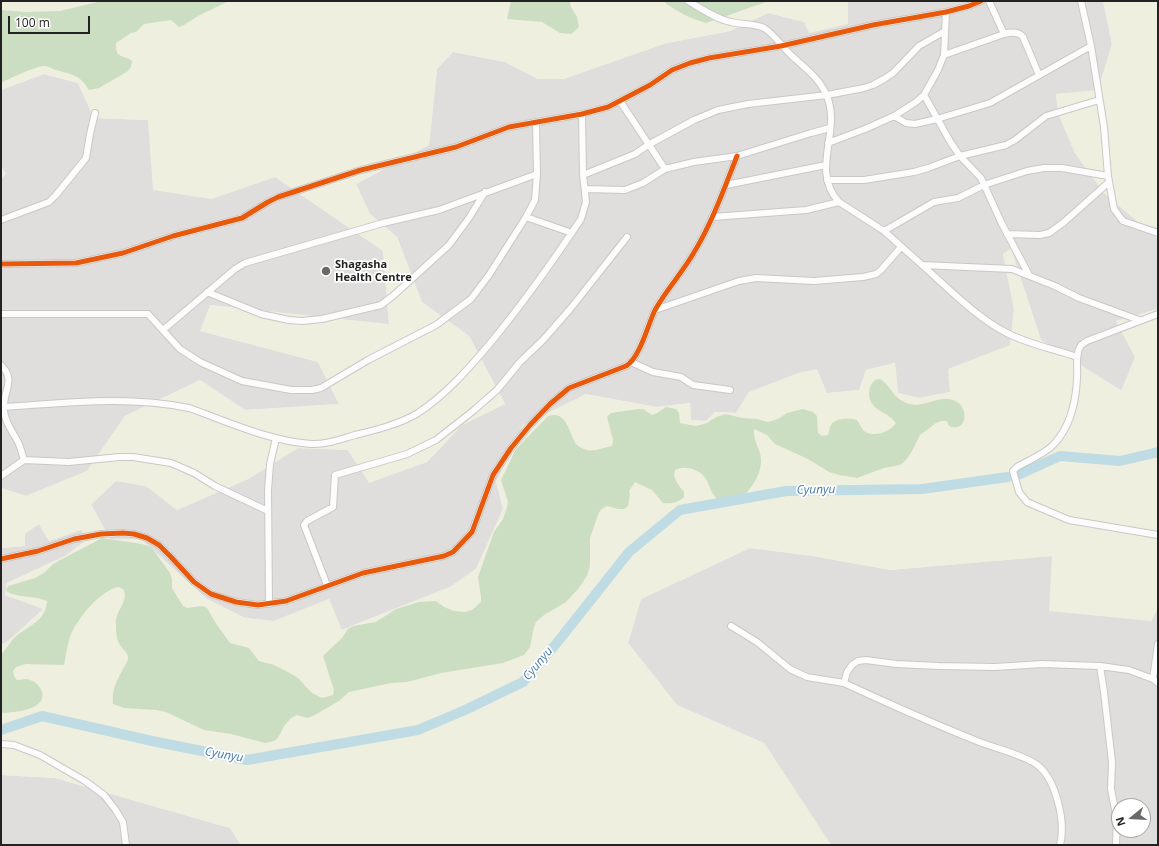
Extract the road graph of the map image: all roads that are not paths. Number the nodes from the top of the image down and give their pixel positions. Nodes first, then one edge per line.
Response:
1 (688, 1) edge
2 (981, 1) edge
3 (989, 1) edge
4 (1081, 1) edge
5 (946, 12) junction
6 (945, 32) junction
7 (1004, 34) junction
8 (781, 46) junction
9 (1091, 46) junction
10 (944, 55) junction
11 (1039, 75) junction
12 (924, 95) junction
13 (827, 96) junction
14 (1099, 100) junction
15 (620, 101) junction
16 (95, 113) dead end
17 (582, 114) junction
18 (894, 116) junction
19 (937, 119) junction
20 (536, 123) junction
21 (830, 128) junction
22 (828, 143) junction
23 (648, 145) junction
24 (737, 156) junction
25 (960, 156) junction
26 (826, 165) junction
27 (665, 169) junction
28 (537, 174) junction
29 (583, 175) junction
30 (1108, 179) junction
31 (827, 180) junction
32 (726, 185) junction
33 (984, 185) junction
34 (586, 189) junction
35 (485, 192) junction
36 (839, 202) junction
37 (526, 217) junction
38 (713, 217) junction
39 (1, 220) edge
40 (884, 231) junction
41 (572, 233) junction
42 (1158, 233) edge
43 (1007, 234) junction
44 (627, 237) dead end
45 (902, 247) junction
46 (1, 264) edge
47 (922, 265) junction
48 (1029, 275) junction
49 (207, 292) junction
50 (655, 310) junction
51 (1, 314) edge
52 (1158, 314) edge
53 (1139, 320) junction
54 (163, 330) junction
55 (1077, 357) junction
56 (631, 362) junction
57 (1, 365) edge
58 (730, 390) dead end
59 (3, 411) edge
60 (276, 438) junction
61 (24, 460) junction
62 (1, 476) edge
63 (268, 511) junction
64 (1158, 535) edge
65 (1, 559) edge
66 (327, 586) junction
67 (269, 604) junction
68 (731, 626) dead end
69 (1158, 644) edge
70 (1100, 666) junction
71 (1156, 681) edge
72 (844, 683) junction
73 (1, 744) edge
74 (126, 845) edge
75 (1060, 845) edge
76 (1116, 845) edge

1 - 8 street
2 - 5 street
3 - 7 street
4 - 9 street
5 - 6 street
5 - 8 street
6 - 10 street
6 - 13 street
7 - 10 street
7 - 11 street
8 - 13 street
8 - 15 street
9 - 11 street
9 - 14 street
10 - 12 street
11 - 19 street
12 - 18 street
12 - 19 street
13 - 21 street
13 - 23 street
14 - 25 street
14 - 30 street
15 - 17 street
15 - 23 street
16 - 39 street
17 - 20 street
17 - 29 street
18 - 19 street
18 - 22 street
19 - 25 street
20 - 28 street
20 - 46 street
21 - 22 street
21 - 24 street
22 - 26 street
23 - 27 street
23 - 29 street
24 - 27 street
24 - 32 street
25 - 31 street
25 - 33 street
26 - 31 street
26 - 32 street
27 - 34 street
28 - 35 street
28 - 37 street
29 - 34 street
30 - 33 street
30 - 42 street
30 - 43 street
31 - 36 street
32 - 38 street
33 - 40 street
33 - 43 street
34 - 41 street
35 - 49 street
35 - 49 street
36 - 38 street
36 - 40 street
37 - 41 street
37 - 54 street
38 - 50 street
40 - 45 street
41 - 60 street
43 - 48 street
44 - 66 street
45 - 47 street
45 - 50 street
47 - 48 street
47 - 55 street
48 - 53 street
49 - 54 street
50 - 56 street
51 - 54 street
52 - 53 street
53 - 55 street
55 - 64 street
56 - 58 street
56 - 66 street
57 - 59 street
59 - 60 street
59 - 61 street
60 - 63 street
61 - 62 street
61 - 63 street
63 - 67 street
65 - 67 street
66 - 67 street
68 - 72 street
69 - 71 street
70 - 71 street
70 - 72 street
70 - 76 street
72 - 75 street
73 - 74 street

